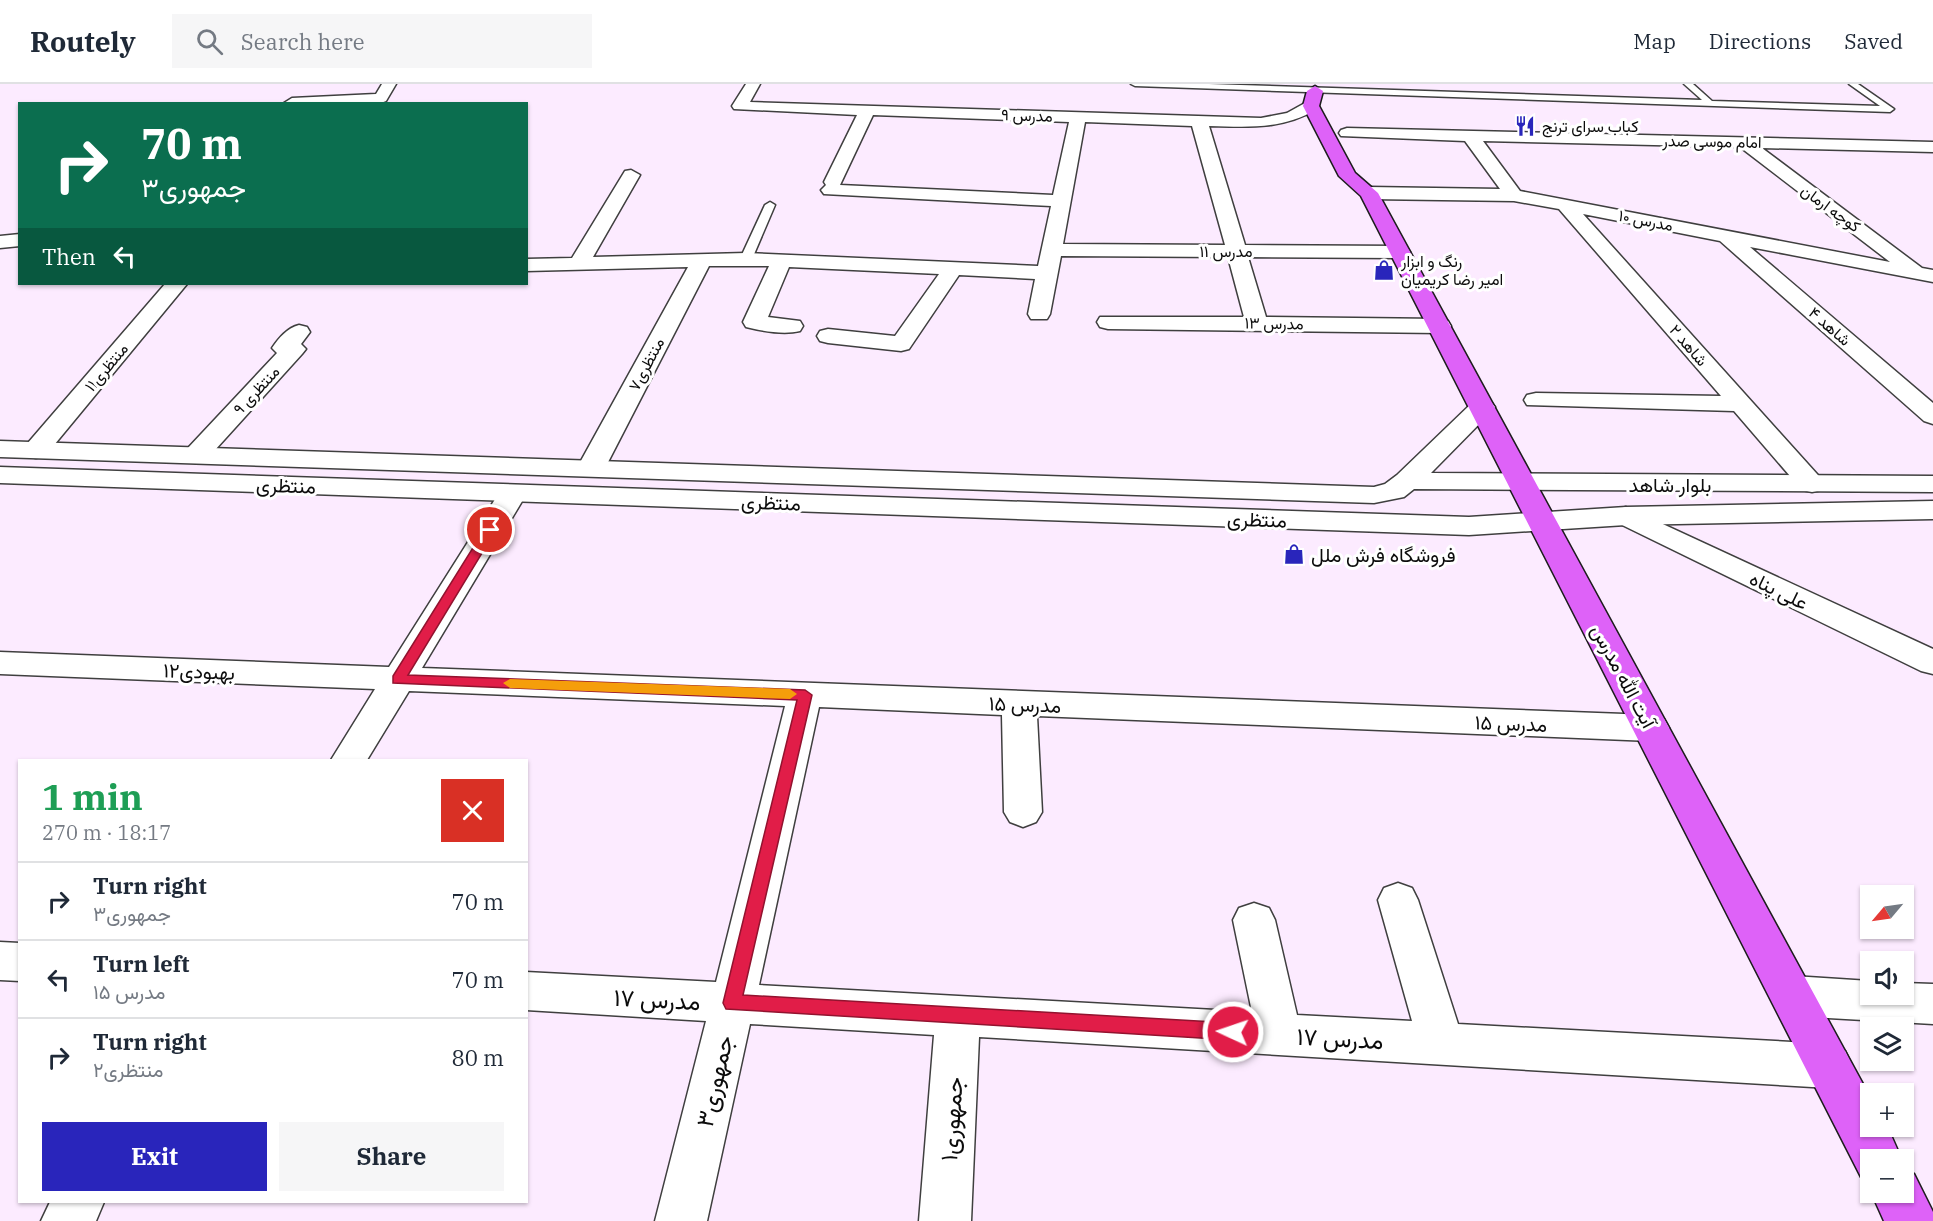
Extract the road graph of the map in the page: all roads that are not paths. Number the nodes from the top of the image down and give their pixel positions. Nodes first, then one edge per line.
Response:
1 (302, 84) edge
2 (389, 84) edge
3 (753, 84) edge
4 (1135, 84) edge
5 (1440, 84) edge
6 (1688, 84) edge
7 (1852, 84) edge
8 (1590, 92) dead end
9 (1312, 93) edge
10 (1446, 95) junction
11 (1596, 100) junction
12 (293, 102) edge
13 (322, 102) edge
14 (1711, 104) junction
15 (867, 110) junction
16 (1078, 117) junction
17 (1199, 121) junction
18 (1341, 122) junction
19 (1262, 123) junction
20 (1325, 132) junction
21 (1470, 136) junction
22 (1743, 142) junction
23 (1931, 148) edge
24 (1357, 150) dead end
25 (631, 175) dead end
26 (1368, 180) junction
27 (1515, 195) junction
28 (1061, 201) junction
29 (770, 205) dead end
30 (1565, 205) junction
31 (1726, 236) junction
32 (1052, 250) junction
33 (1236, 251) junction
34 (1400, 252) junction
35 (702, 260) junction
36 (746, 260) junction
37 (781, 262) junction
38 (579, 263) junction
39 (528, 265) edge
40 (953, 269) junction
41 (1047, 273) junction
42 (1929, 278) edge
43 (175, 285) edge
44 (1039, 314) dead end
45 (1108, 322) dead end
46 (1257, 323) junction
47 (792, 326) dead end
48 (1440, 327) junction
49 (299, 332) dead end
50 (828, 336) dead end
51 (1536, 400) dead end
52 (1741, 404) junction
53 (1482, 407) junction
54 (1933, 416) edge
55 (0, 449) edge
56 (36, 450) junction
57 (196, 455) junction
58 (591, 468) junction
59 (0, 475) edge
60 (1407, 481) junction
61 (1522, 483) junction
62 (1812, 484) junction
63 (1933, 484) edge
64 (1221, 490) junction
65 (513, 493) junction
66 (1933, 510) edge
67 (1626, 516) junction
68 (1227, 518) junction
69 (1543, 522) junction
70 (0, 663) edge
71 (1933, 663) edge
72 (398, 679) junction
73 (805, 695) junction
74 (1019, 704) junction
75 (1652, 728) junction
76 (350, 759) edge
77 (1023, 812) dead end
78 (1398, 900) dead end
79 (1254, 920) dead end
80 (0, 961) edge
81 (18, 962) edge
82 (528, 991) edge
83 (1793, 996) junction
84 (732, 1003) junction
85 (1933, 1004) edge
86 (958, 1016) junction
87 (1279, 1034) junction
88 (1442, 1043) junction
89 (1829, 1066) junction
90 (1872, 1149) edge
91 (78, 1203) edge
92 (1902, 1203) edge
93 (67, 1221) edge
94 (681, 1221) edge
95 (945, 1221) edge
96 (1911, 1221) edge

1 - 12 street
2 - 13 street
3 - 15 street, مدرس ۹
4 - 9 lane
5 - 10 lane
6 - 14 lane
7 - 14 lane
8 - 11 lane
9 - 10 lane
9 - 18 main road
9 - 19 street, مدرس ۹
9 - 20 main road, آیت الله مدرس
10 - 11 lane
11 - 14 lane
15 - 16 street, مدرس ۹
15 - 28 street
16 - 17 street, مدرس ۹
16 - 28 street
17 - 19 street, مدرس ۹
17 - 33 street
18 - 21 street, امام موسی صدر
18 - 24 main road
19 - 20 street
20 - 26 main road, آیت الله مدرس
21 - 22 street, امام موسی صدر
21 - 27 street
22 - 23 street, امام موسی صدر
22 - 42 street, کوچه ارمان
25 - 38 street
26 - 27 street, مدرس ۱۰
26 - 34 main road, آیت الله مدرس
27 - 30 street, مدرس ۱۰
28 - 32 street
29 - 36 lane
30 - 31 street, مدرس ۱۰
30 - 52 street, شاهد ۲
31 - 42 street, مدرس ۱۰
31 - 54 street, شاهد ۴
32 - 33 street, مدرس ۱۱
32 - 41 street
33 - 34 street, مدرس ۱۱
33 - 46 street
34 - 48 main road, آیت الله مدرس
35 - 36 street
35 - 38 street
35 - 58 street, منتظری۷
36 - 37 street
37 - 40 street
37 - 47 street
38 - 39 street
40 - 41 street
40 - 50 street
41 - 44 street
43 - 56 street, منتظری۱۱
45 - 46 street, مدرس ۱۳
46 - 48 street, مدرس ۱۳
48 - 53 main road, آیت الله مدرس
49 - 57 street, منتظری ۹
51 - 52 street
52 - 62 street, شاهد ۲
53 - 60 street, منتظری
53 - 61 main road, آیت الله مدرس
55 - 56 street, منتظری
56 - 57 street, منتظری
57 - 58 street, منتظری
58 - 64 street, منتظری
59 - 65 street, منتظری
60 - 61 street, بلوار شاهد
60 - 64 street, منتظری
61 - 62 street, بلوار شاهد
61 - 69 main road, آیت الله مدرس
62 - 63 street, بلوار شاهد
64 - 68 street
65 - 68 street, منتظری
65 - 72 street
66 - 67 street, بلوار شاهد
67 - 69 street, بلوار شاهد
67 - 71 street, علی پناه
68 - 69 street, منتظری
69 - 75 main road, آیت الله مدرس
70 - 72 street, بهبودی۱۲
72 - 73 street, مدرس ۱۵
72 - 76 street
73 - 74 street, مدرس ۱۵
73 - 84 street, جمهوری۳
74 - 75 street, مدرس ۱۵
74 - 77 street
75 - 83 main road, آیت الله مدرس
78 - 88 street
79 - 87 street
80 - 81 street
82 - 84 street, مدرس ۱۷
83 - 85 street
83 - 89 main road, آیت الله مدرس
84 - 86 street, مدرس ۱۷
84 - 94 street, جمهوری۳
86 - 87 street, مدرس ۱۷
86 - 95 street, جمهوری۱
87 - 88 street, مدرس ۱۷
88 - 89 street, مدرس ۱۷
89 - 90 main road, آیت الله مدرس
91 - 93 street
92 - 96 main road

